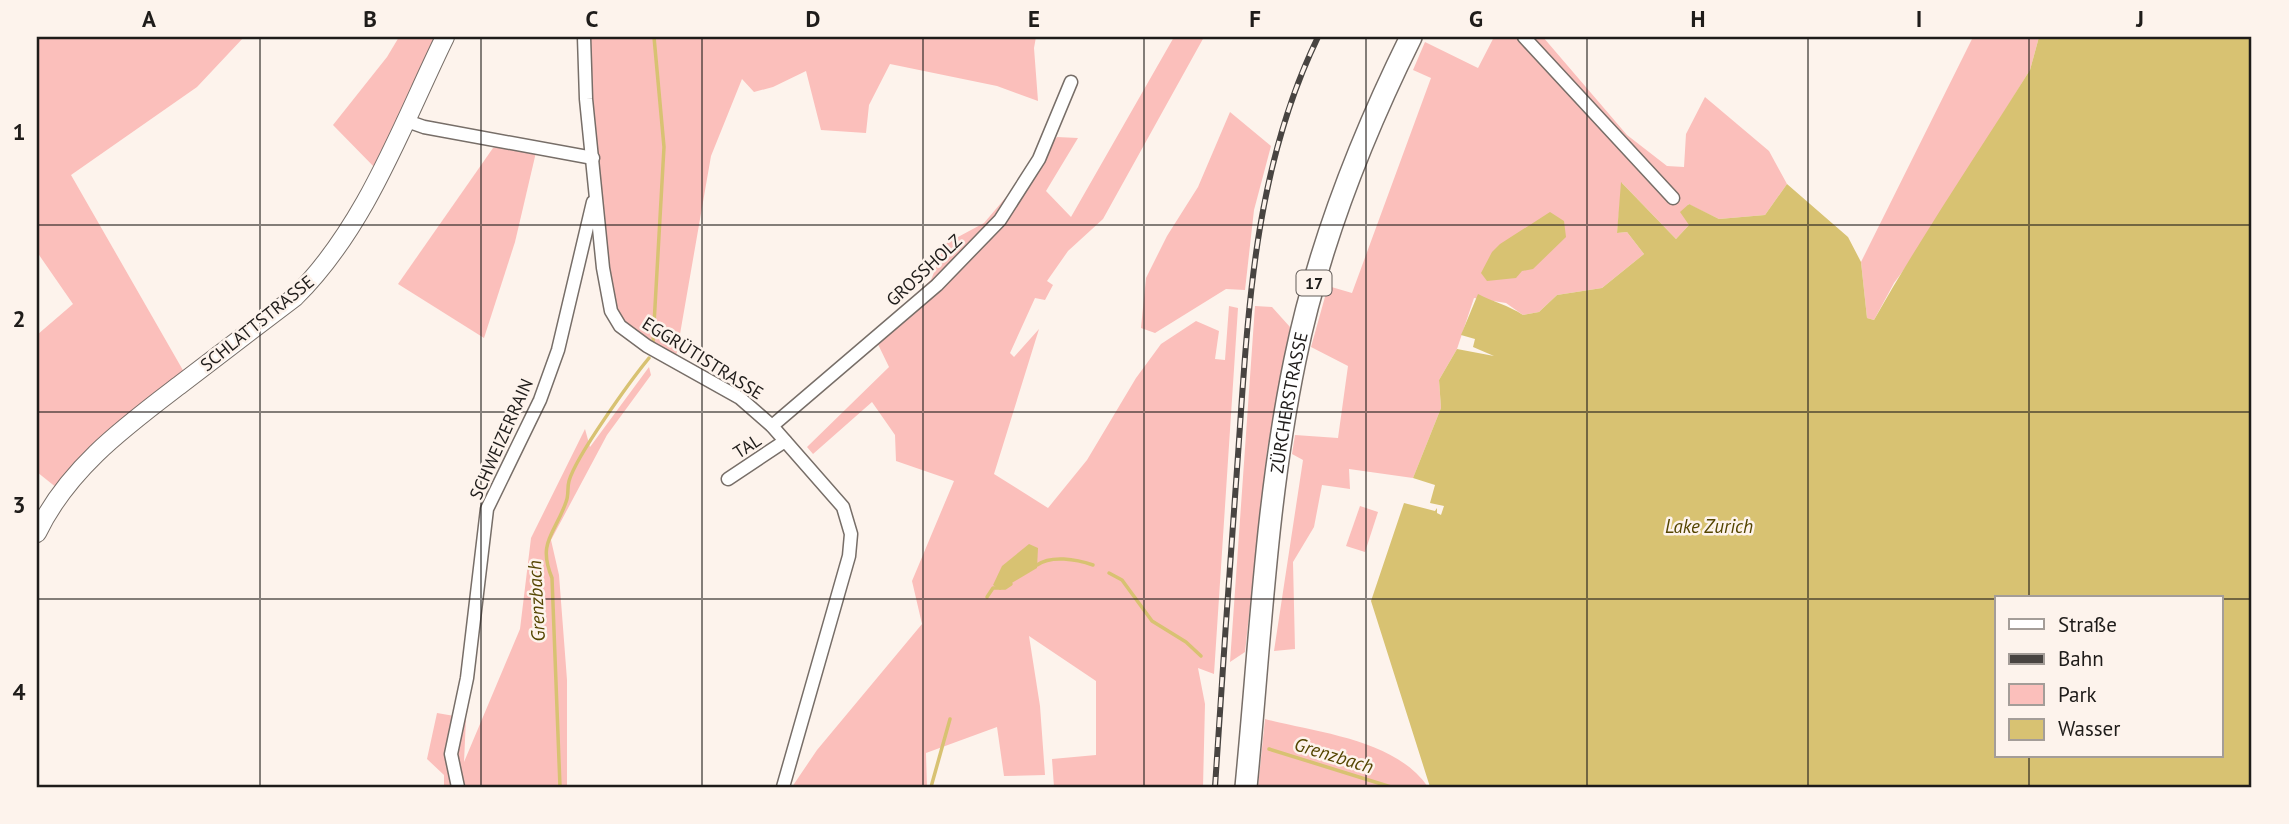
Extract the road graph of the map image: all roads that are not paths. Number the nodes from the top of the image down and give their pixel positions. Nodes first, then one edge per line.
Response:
1 (445, 37) edge
2 (584, 37) edge
3 (1411, 37) edge
4 (1524, 37) edge
5 (1070, 82) dead end
6 (404, 120) junction
7 (593, 159) junction
8 (596, 191) junction
9 (1673, 198) dead end
10 (772, 426) junction
11 (785, 441) junction
12 (728, 479) dead end
13 (37, 533) edge
14 (458, 787) edge
15 (783, 787) edge
16 (1246, 787) edge

1 - 6 street, SCHLATTSTRASSE
2 - 7 street, EGGRÜTISTRASSE
3 - 16 main road, ZÜRCHERSTRASSE / 17
4 - 9 street
5 - 10 street, GROSSHOLZ
6 - 7 street
6 - 13 street, SCHLATTSTRASSE
7 - 8 street, EGGRÜTISTRASSE
8 - 10 street, EGGRÜTISTRASSE
8 - 14 street, SCHWEIZERRAIN
10 - 11 street, EGGRÜTISTRASSE
11 - 12 street, TAL
11 - 15 street, EGGRÜTISTRASSE

